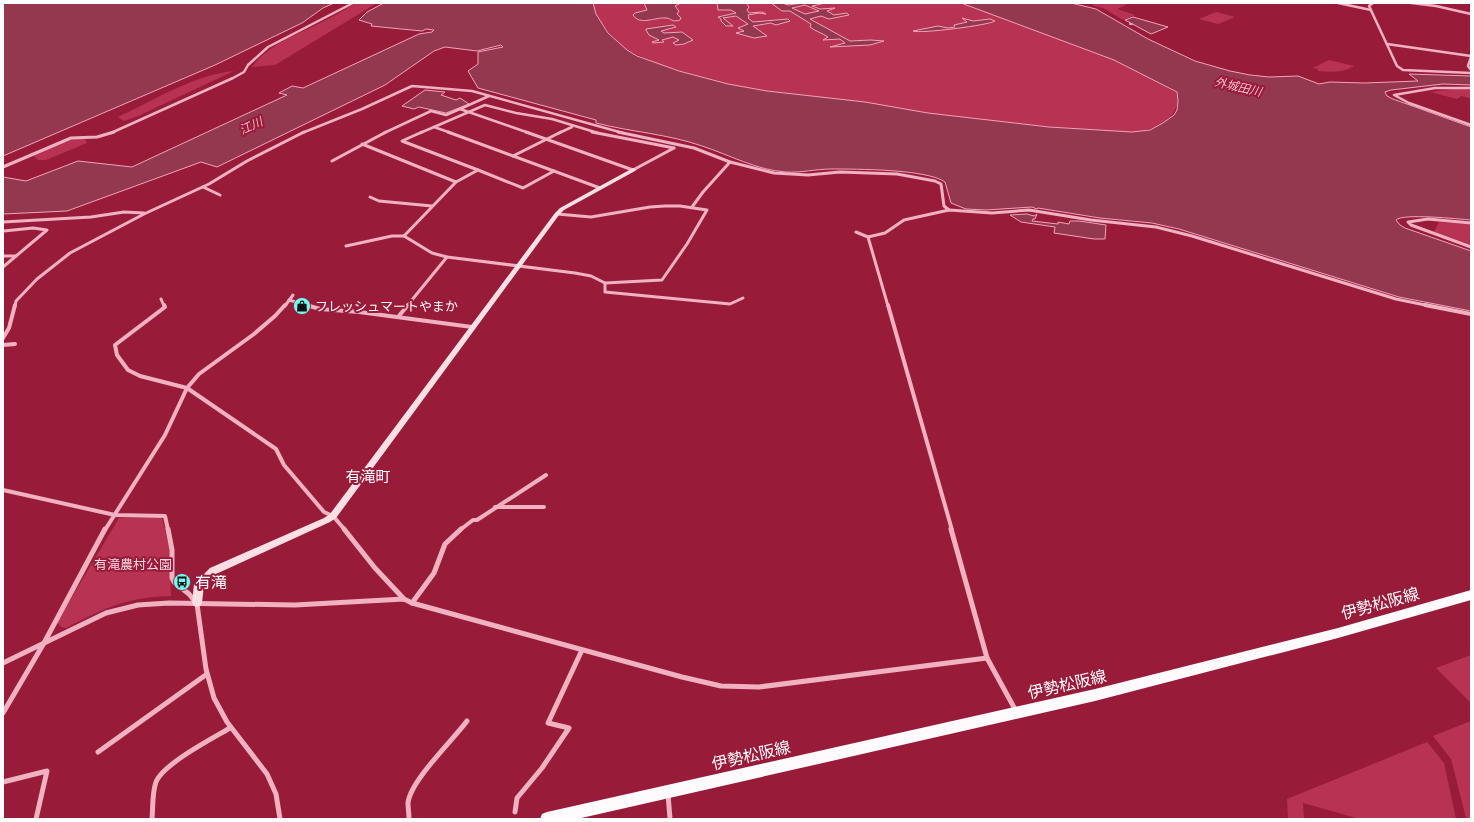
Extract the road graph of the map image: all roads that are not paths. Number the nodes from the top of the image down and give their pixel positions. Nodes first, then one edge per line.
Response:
1 (353, 3) edge
2 (1338, 3) edge
3 (1373, 3) edge
4 (1411, 3) edge
5 (1371, 10) junction
6 (1471, 14) edge
7 (1387, 44) junction
8 (1471, 56) edge
9 (1471, 71) edge
10 (1471, 88) edge
11 (489, 96) junction
12 (460, 109) junction
13 (468, 112) junction
14 (1471, 125) edge
15 (572, 126) junction
16 (434, 127) junction
17 (546, 140) junction
18 (362, 144) junction
19 (681, 145) junction
20 (674, 148) junction
21 (513, 156) junction
22 (332, 162) dead end
23 (730, 162) junction
24 (3, 166) edge
25 (478, 170) junction
26 (633, 170) junction
27 (554, 171) junction
28 (456, 182) junction
29 (203, 187) junction
30 (600, 188) junction
31 (220, 195) dead end
32 (370, 197) dead end
33 (432, 206) junction
34 (692, 207) junction
35 (949, 210) junction
36 (144, 214) junction
37 (557, 214) junction
38 (16, 221) junction
39 (3, 222) edge
40 (1471, 223) edge
41 (4, 231) edge
42 (856, 232) dead end
43 (404, 236) junction
44 (868, 237) junction
45 (346, 246) dead end
46 (1471, 247) edge
47 (3, 256) edge
48 (16, 256) junction
49 (447, 257) junction
50 (518, 265) junction
51 (3, 267) edge
52 (605, 283) junction
53 (293, 295) dead end
54 (743, 298) dead end
55 (161, 299) dead end
56 (289, 300) junction
57 (1471, 314) edge
58 (398, 317) junction
59 (472, 327) junction
60 (3, 338) edge
61 (15, 344) dead end
62 (3, 345) edge
63 (187, 388) junction
64 (546, 475) dead end
65 (3, 490) edge
66 (495, 507) junction
67 (544, 507) dead end
68 (115, 515) junction
69 (332, 516) junction
70 (1471, 595) edge
71 (404, 599) junction
72 (197, 603) junction
73 (412, 603) junction
74 (44, 643) junction
75 (582, 650) junction
76 (987, 658) junction
77 (3, 663) edge
78 (207, 674) junction
79 (3, 713) edge
80 (1018, 713) junction
81 (467, 721) dead end
82 (230, 728) junction
83 (98, 752) dead end
84 (3, 782) edge
85 (667, 791) junction
86 (515, 812) dead end
87 (36, 819) edge
88 (152, 819) edge
89 (280, 819) edge
90 (409, 819) edge
91 (546, 819) edge
92 (670, 819) edge

1 - 24 street
2 - 5 street
3 - 5 street
4 - 6 street
5 - 7 street
7 - 8 street
7 - 9 street
8 - 9 street
10 - 14 street
11 - 12 street
11 - 19 street
11 - 29 street
12 - 13 street
12 - 18 street
13 - 15 street
13 - 16 street
13 - 17 street
15 - 17 street
15 - 20 street
16 - 21 street
16 - 25 street
17 - 21 street
17 - 26 street
18 - 22 street
18 - 28 street
19 - 20 street
19 - 23 street
20 - 26 street
21 - 27 street
23 - 34 street
23 - 35 street
25 - 27 street
25 - 28 street
26 - 30 street
27 - 30 street
28 - 33 street
29 - 31 street
29 - 36 street
30 - 37 street
32 - 33 street
33 - 43 street
34 - 37 street
34 - 52 street
35 - 44 street
35 - 57 street
36 - 38 street
36 - 60 street
37 - 50 street
38 - 39 street
38 - 41 street
40 - 46 street
41 - 48 street
42 - 44 street
43 - 45 street
43 - 49 street
44 - 76 street
47 - 48 street
48 - 51 street
49 - 50 street
49 - 58 street
50 - 52 street
50 - 59 street
52 - 54 street
53 - 56 street
55 - 63 street
56 - 58 street
56 - 63 street
58 - 59 street
59 - 69 street
61 - 62 street
63 - 68 street
63 - 69 street
64 - 66 street
65 - 68 street
66 - 67 street
66 - 73 street
68 - 72 street
68 - 74 street
69 - 71 street
69 - 72 street
70 - 80 main road, 伊勢松阪線
71 - 72 street
71 - 73 street
72 - 74 street
72 - 78 street
73 - 75 street
74 - 77 street
74 - 79 street
75 - 76 street
75 - 86 street
76 - 80 street
78 - 82 street
78 - 83 street
80 - 85 main road, 伊勢松阪線
81 - 90 street
82 - 88 street
82 - 89 street
84 - 87 street
85 - 91 main road, 伊勢松阪線
85 - 92 street

